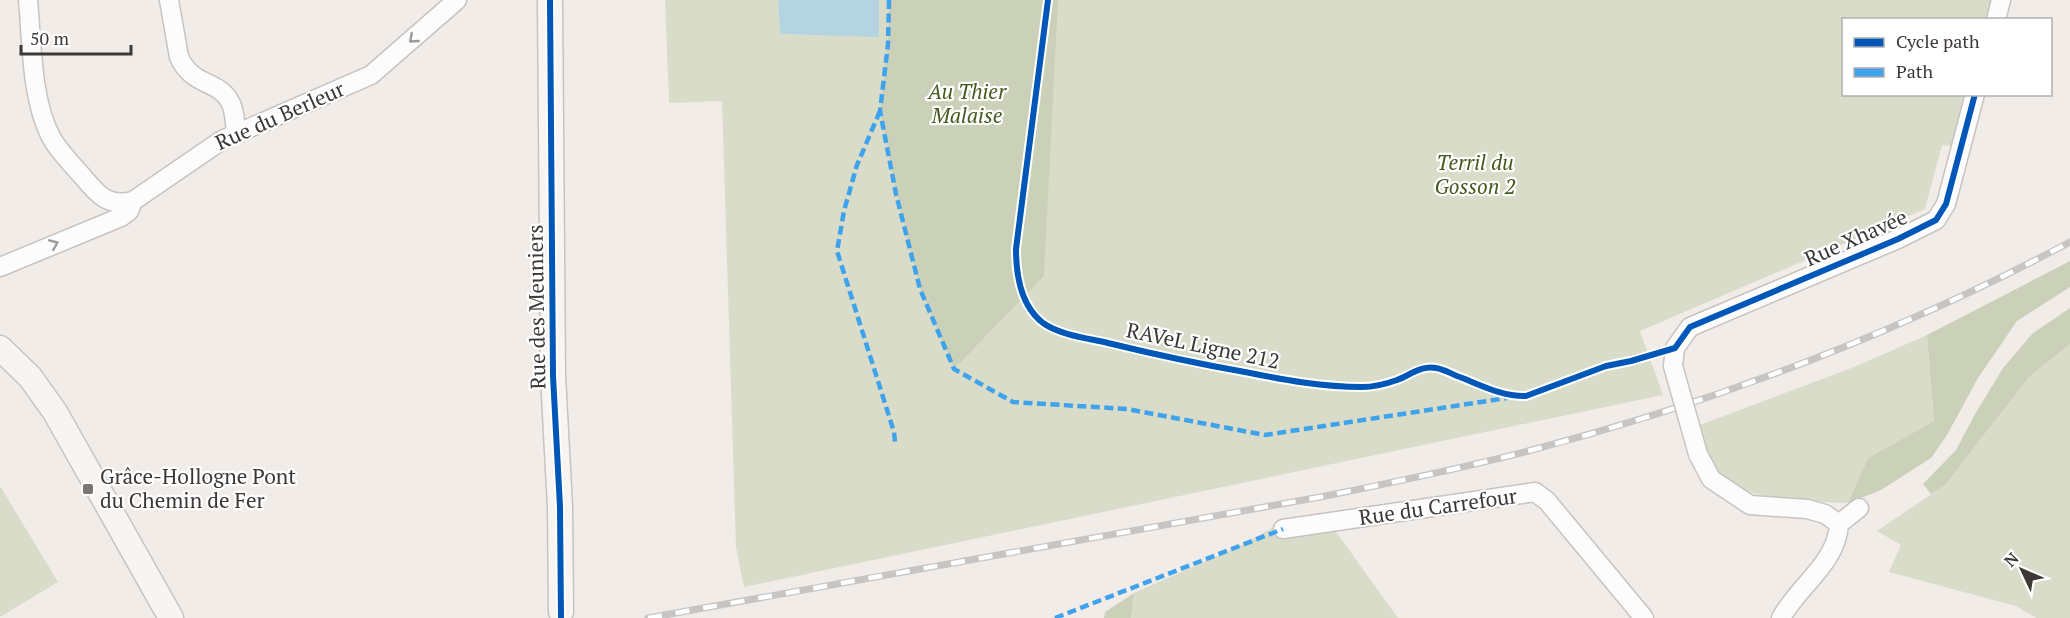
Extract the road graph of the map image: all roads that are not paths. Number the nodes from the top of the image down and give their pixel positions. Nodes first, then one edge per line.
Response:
1 (28, 0) edge
2 (169, 0) edge
3 (457, 0) edge
4 (550, 0) edge
5 (2001, 0) edge
6 (1996, 18) edge
7 (1975, 96) edge
8 (236, 133) junction
9 (133, 201) junction
10 (0, 267) edge
11 (0, 348) edge
12 (1859, 508) dead end
13 (1839, 524) junction
14 (1283, 529) dead end
15 (561, 612) dead end
16 (171, 618) edge
17 (1644, 618) edge
18 (1781, 618) edge

1 - 9 street
2 - 8 street
3 -> 8 street, Rue du Berleur
4 - 15 street, Rue des Meuniers
5 - 6 street
7 - 13 street, Rue Xhavée, bridge
8 - 9 street, Rue du Berleur
10 -> 9 street, Rue du Berleur
11 - 16 street
12 - 13 street
13 - 18 street
14 - 17 street, Rue du Carrefour

